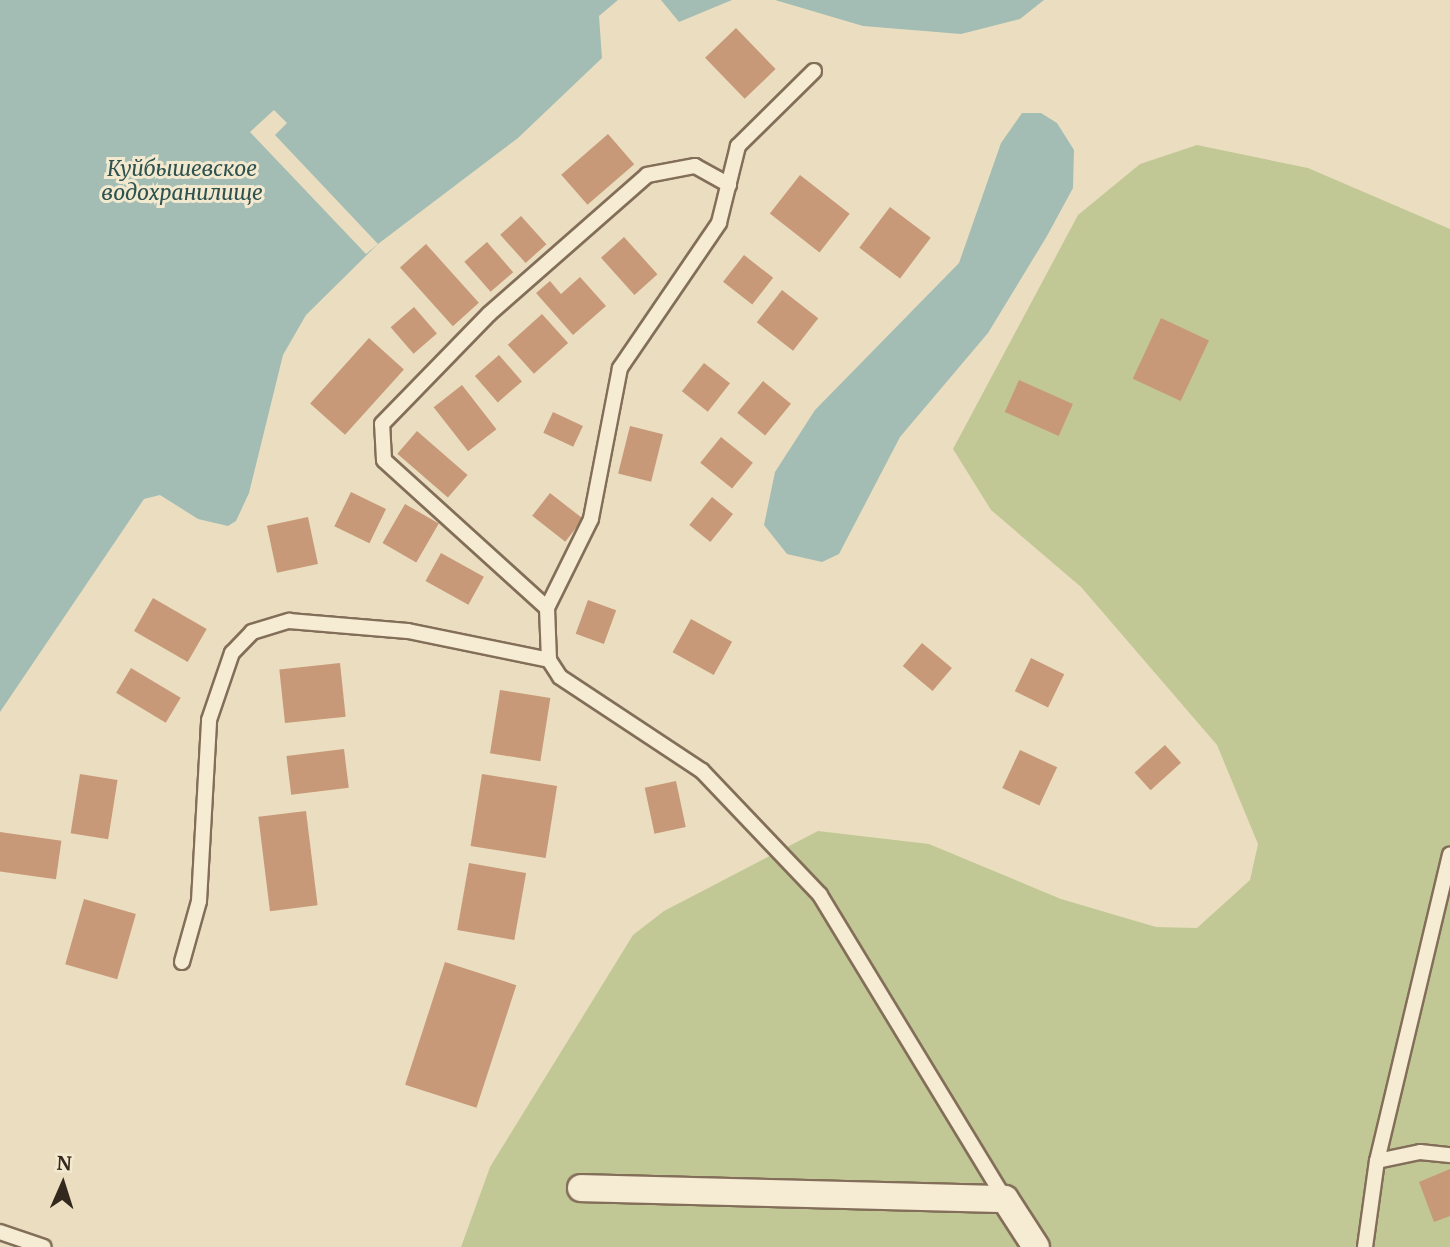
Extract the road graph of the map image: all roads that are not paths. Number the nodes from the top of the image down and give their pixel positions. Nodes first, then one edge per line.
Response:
1 (814, 71) dead end
2 (729, 185) junction
3 (547, 608) junction
4 (549, 660) junction
5 (1450, 855) edge
6 (182, 962) dead end
7 (1450, 1155) edge
8 (1377, 1161) junction
9 (581, 1188) dead end
10 (1004, 1199) junction
11 (0, 1232) edge
12 (44, 1247) edge
13 (1036, 1247) edge
14 (1366, 1247) edge

1 - 2 lane
2 - 3 lane
2 - 3 lane
3 - 4 lane
4 - 6 lane
4 - 10 lane
5 - 8 lane
7 - 8 lane
8 - 14 lane
9 - 10 street
10 - 13 street
11 - 12 lane

